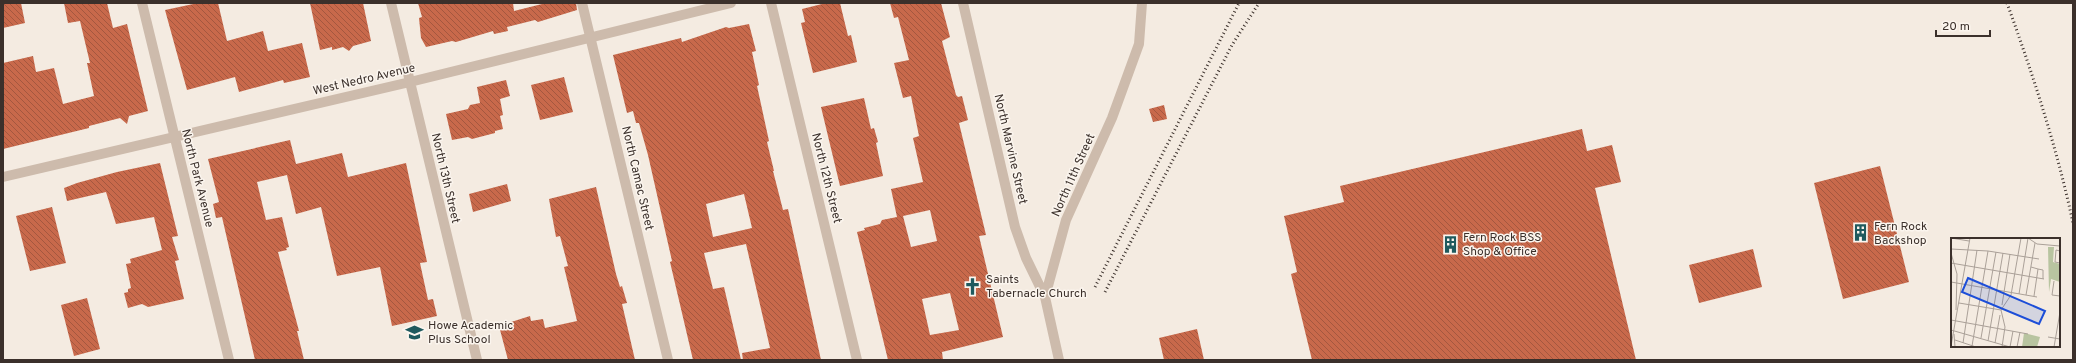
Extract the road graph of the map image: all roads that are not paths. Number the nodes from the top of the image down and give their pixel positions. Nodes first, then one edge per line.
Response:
1 (142, 3) edge
2 (391, 3) edge
3 (582, 3) edge
4 (731, 3) edge
5 (771, 3) edge
6 (963, 3) edge
7 (1142, 3) edge
8 (591, 38) junction
9 (410, 82) junction
10 (174, 136) junction
11 (3, 176) edge
12 (1045, 297) junction
13 (229, 360) edge
14 (477, 360) edge
15 (668, 360) edge
16 (857, 360) edge
17 (1059, 360) edge

1 - 10 street, North Park Avenue
2 - 9 street, North 13th Street
3 - 8 street, North Camac Street
4 - 8 street, West Nedro Avenue
5 - 16 street, North 12th Street
6 - 12 street, North Marvine Street
7 - 12 street, North 11th Street
8 - 9 street, West Nedro Avenue
8 - 15 street, North Camac Street
9 - 10 street, West Nedro Avenue
9 - 14 street, North 13th Street
10 - 11 street, West Nedro Avenue
10 - 13 street, North Park Avenue
12 - 17 street, North 11th Street

